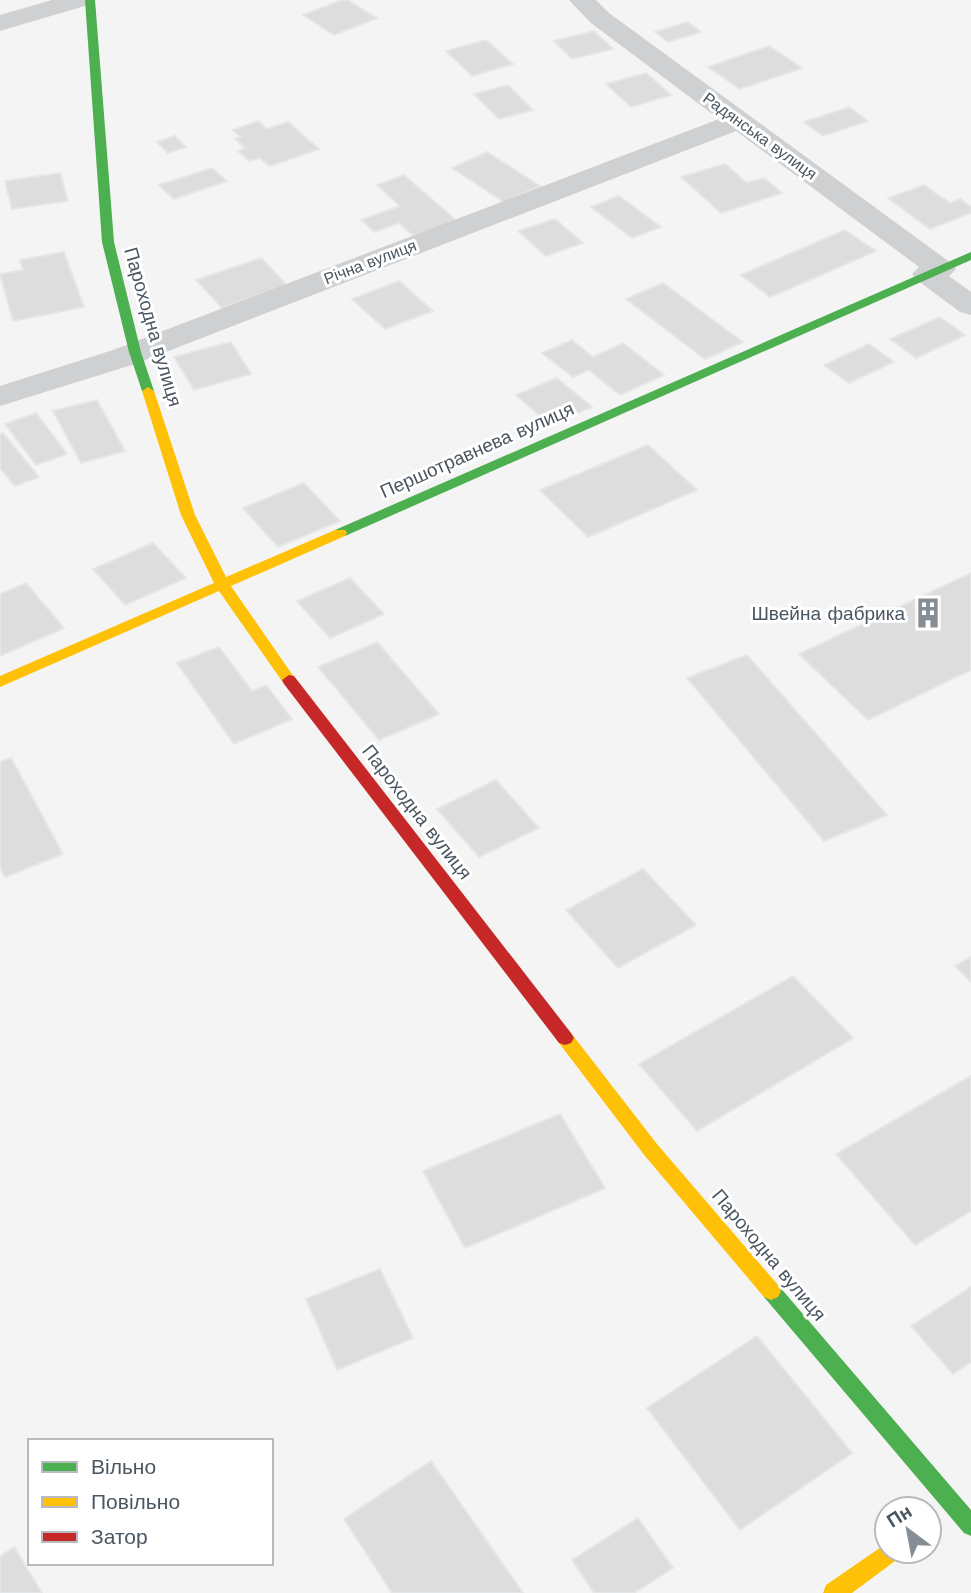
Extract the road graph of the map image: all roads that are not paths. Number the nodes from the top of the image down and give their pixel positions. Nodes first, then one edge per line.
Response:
1 (79, 0) edge
2 (90, 0) edge
3 (582, 0) edge
4 (0, 23) edge
5 (738, 121) junction
6 (971, 256) edge
7 (934, 272) junction
8 (971, 306) edge
9 (135, 352) junction
10 (0, 396) edge
11 (223, 586) junction
12 (0, 682) edge
13 (958, 1502) junction
14 (943, 1514) edge
15 (971, 1526) edge
16 (873, 1565) edge
17 (834, 1593) edge

1 - 4 street
2 - 9 street, Пароходна вулиця
3 - 5 street, Радянська вулиця
5 - 7 street, Радянська вулиця
5 - 9 street, Річна вулиця
6 - 7 street, Першотравнева вулиця
7 - 8 street, Радянська вулиця
7 - 11 street, Першотравнева вулиця
9 - 10 street, Річна вулиця
9 - 11 street, Пароходна вулиця
11 - 12 street, Першотравнева вулиця
11 - 13 street, Пароходна вулиця
13 - 14 street
13 - 15 street, Пароходна вулиця
16 - 17 street

